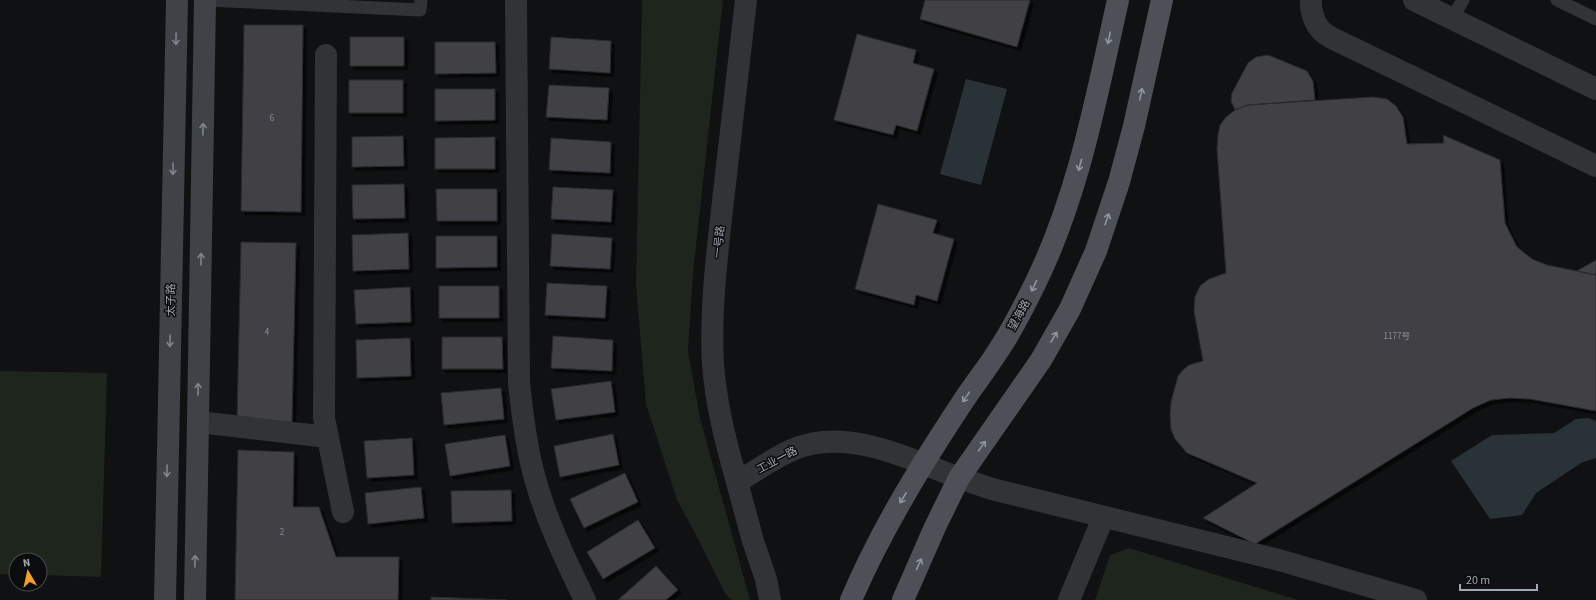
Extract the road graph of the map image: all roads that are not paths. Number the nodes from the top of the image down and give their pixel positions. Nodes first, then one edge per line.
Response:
1 (177, 0) edge
2 (206, 0) edge
3 (421, 0) edge
4 (516, 0) edge
5 (746, 0) edge
6 (1118, 0) edge
7 (1162, 0) edge
8 (1311, 0) edge
9 (1414, 0) edge
10 (1557, 0) edge
11 (1458, 9) edge
12 (1596, 19) edge
13 (326, 55) dead end
14 (1596, 89) edge
15 (1596, 166) edge
16 (198, 422) junction
17 (328, 437) junction
18 (923, 464) junction
19 (959, 478) junction
20 (737, 482) junction
21 (343, 512) dead end
22 (1103, 518) junction
23 (165, 600) edge
24 (195, 600) edge
25 (585, 600) edge
26 (770, 600) edge
27 (851, 600) edge
28 (904, 600) edge
29 (1069, 600) edge
30 (1416, 600) edge

1 -> 23 main road, 太子路
2 - 3 lane
16 -> 2 main road
4 - 25 street
5 - 20 street, 一号路
6 -> 18 main road, 望海路
19 -> 7 main road
8 - 15 street
9 - 11 street
10 - 12 lane
11 - 14 street
13 - 17 street
16 - 17 street
24 -> 16 main road
17 - 21 street
18 - 19 street, 工业一路
18 - 20 street, 工业一路
18 -> 27 main road, 望海路
19 - 22 street, 工业一路
28 -> 19 main road
20 - 26 street
22 - 29 street
22 - 30 street, 工业一路

